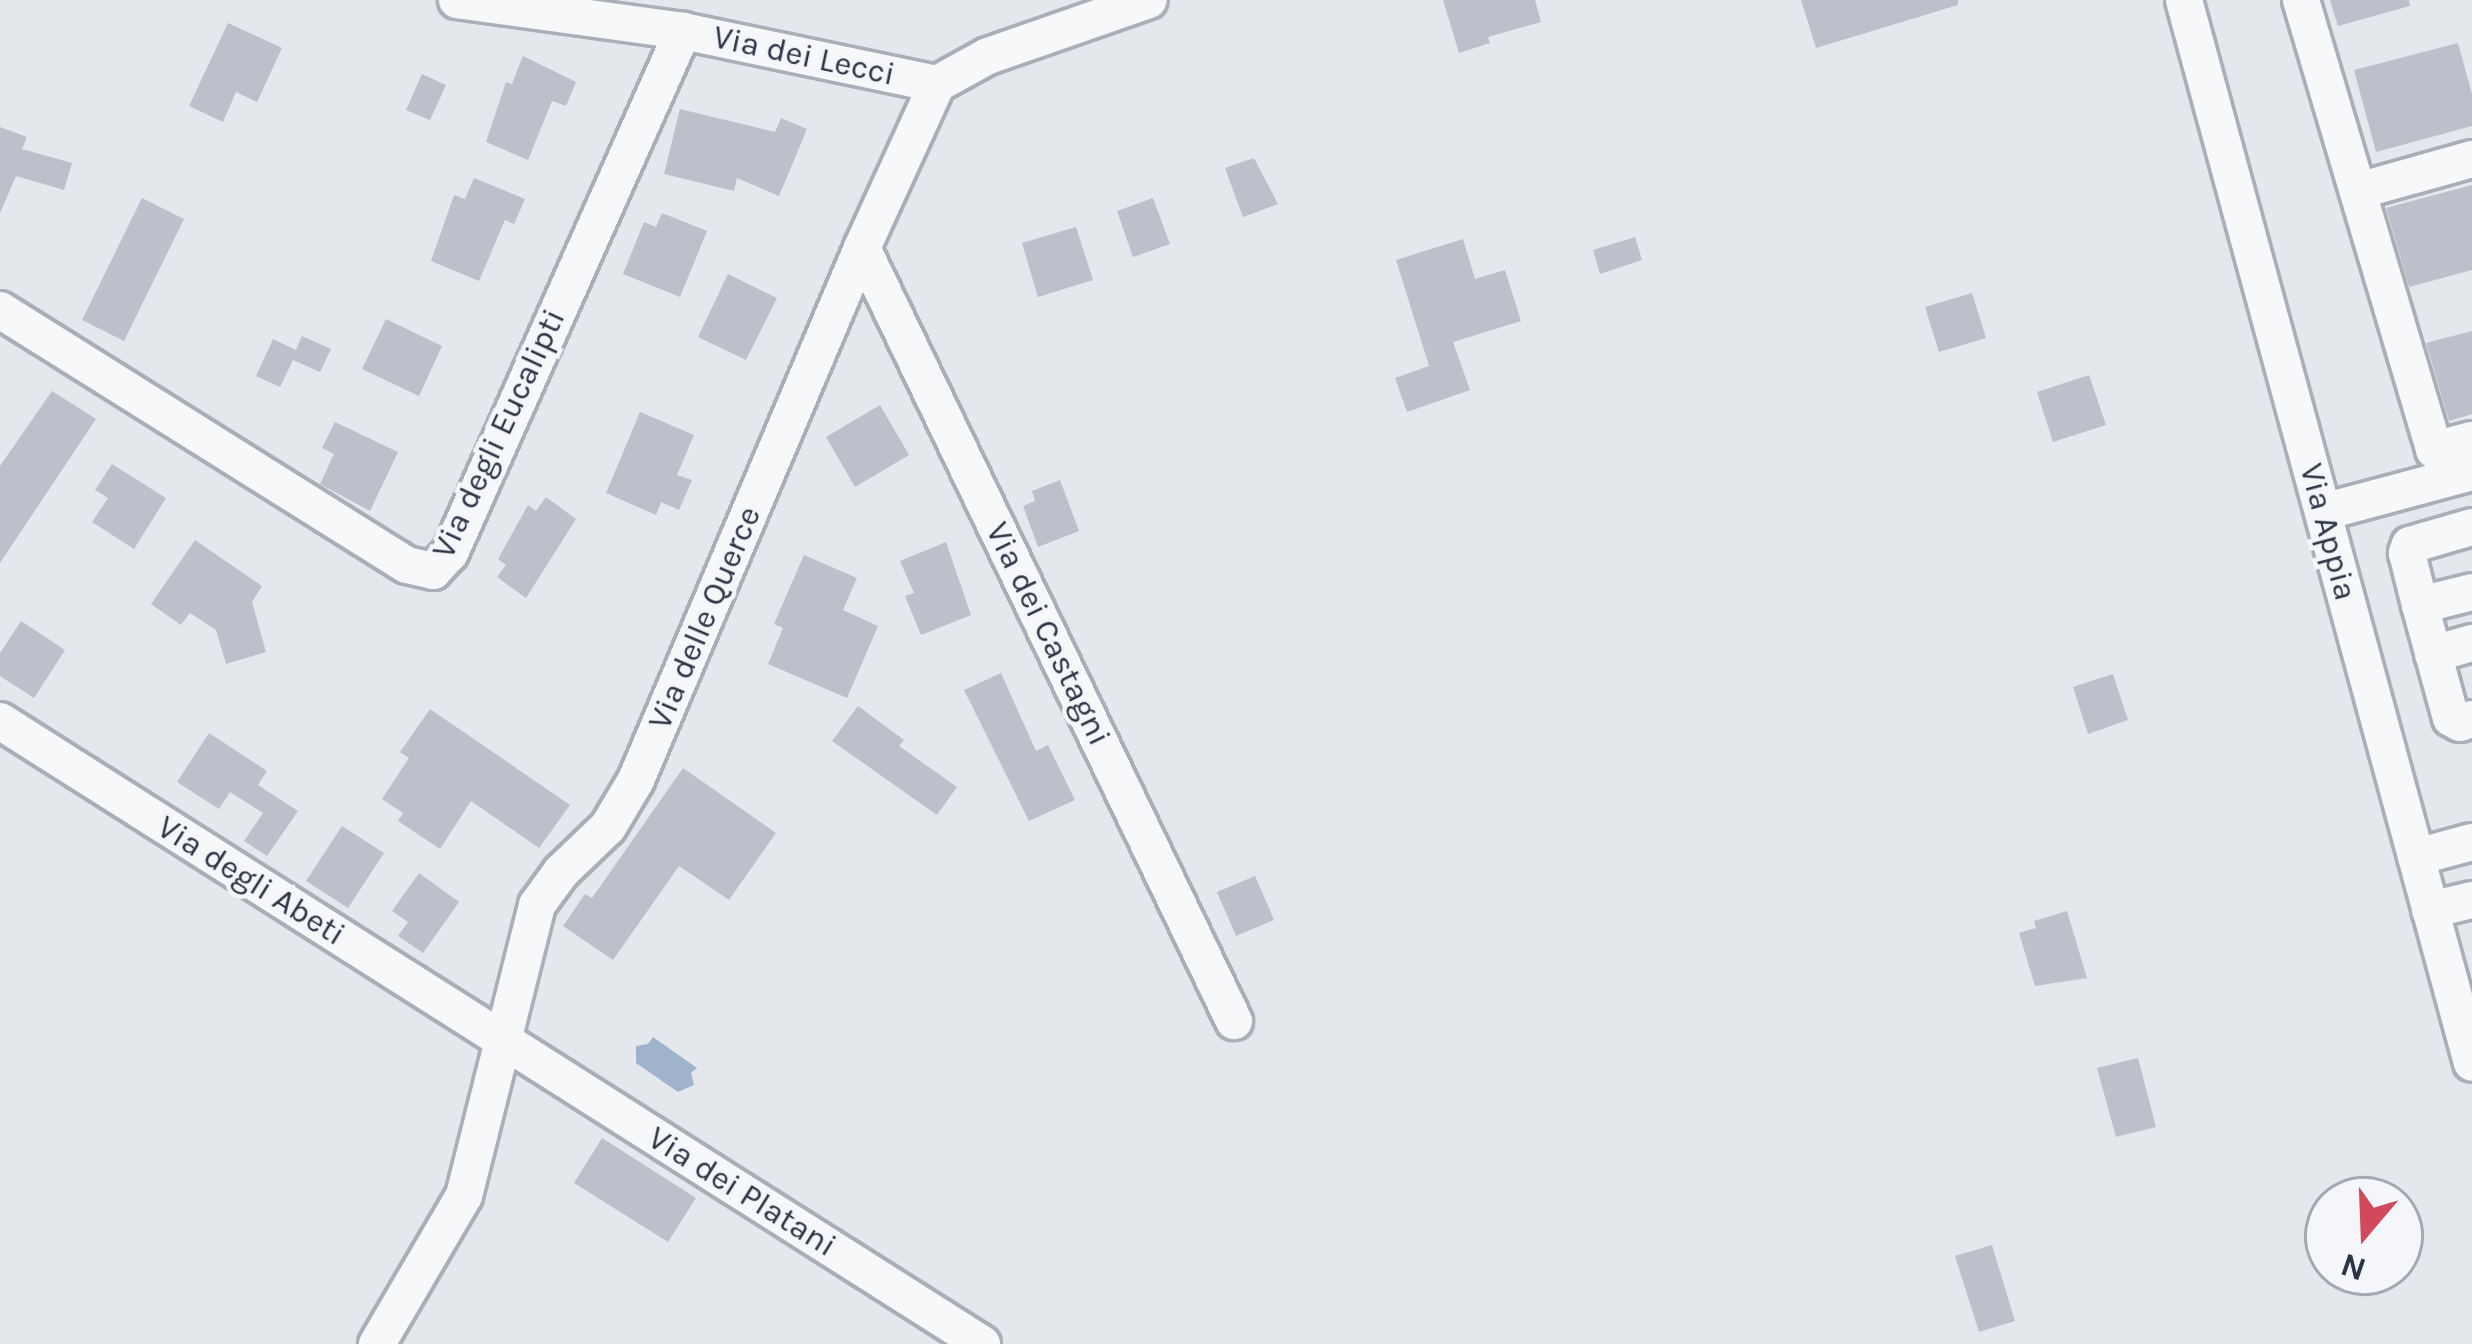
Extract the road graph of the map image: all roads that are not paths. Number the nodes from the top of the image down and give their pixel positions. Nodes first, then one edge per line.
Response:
1 (457, 0) edge
2 (1148, 0) edge
3 (2184, 0) edge
4 (2301, 0) edge
5 (585, 8) edge
6 (682, 31) junction
7 (937, 84) junction
8 (2472, 159) edge
9 (2358, 191) junction
10 (862, 248) junction
11 (0, 310) edge
12 (2472, 440) edge
13 (2472, 472) edge
14 (2323, 512) junction
15 (2472, 527) edge
16 (2472, 592) edge
17 (2420, 605) junction
18 (2472, 643) edge
19 (2433, 654) junction
20 (2472, 719) edge
21 (0, 722) edge
22 (2472, 842) edge
23 (2416, 856) junction
24 (2472, 900) edge
25 (2430, 910) junction
26 (1234, 1021) dead end
27 (502, 1041) junction
28 (2472, 1064) edge
29 (376, 1344) edge
30 (982, 1344) edge

1 - 5 street, Via dei Lecci
2 - 7 street
3 - 14 street, Via Appia
4 - 9 street
5 - 6 street, Via dei Lecci
6 - 7 street, Via dei Lecci
6 - 11 street, Via degli Eucalipti
7 - 10 street, Via delle Querce
8 - 9 street
9 - 12 street
10 - 26 street, Via dei Castagni
10 - 27 street, Via delle Querce
13 - 14 street
14 - 23 street, Via Appia
15 - 17 street
16 - 17 street
17 - 19 street
18 - 19 street
19 - 20 street
21 - 27 street, Via degli Abeti
22 - 23 street
23 - 25 street, Via Appia
24 - 25 street
25 - 28 street, Via Appia
27 - 29 street, Via delle Querce
27 - 30 street, Via dei Platani

